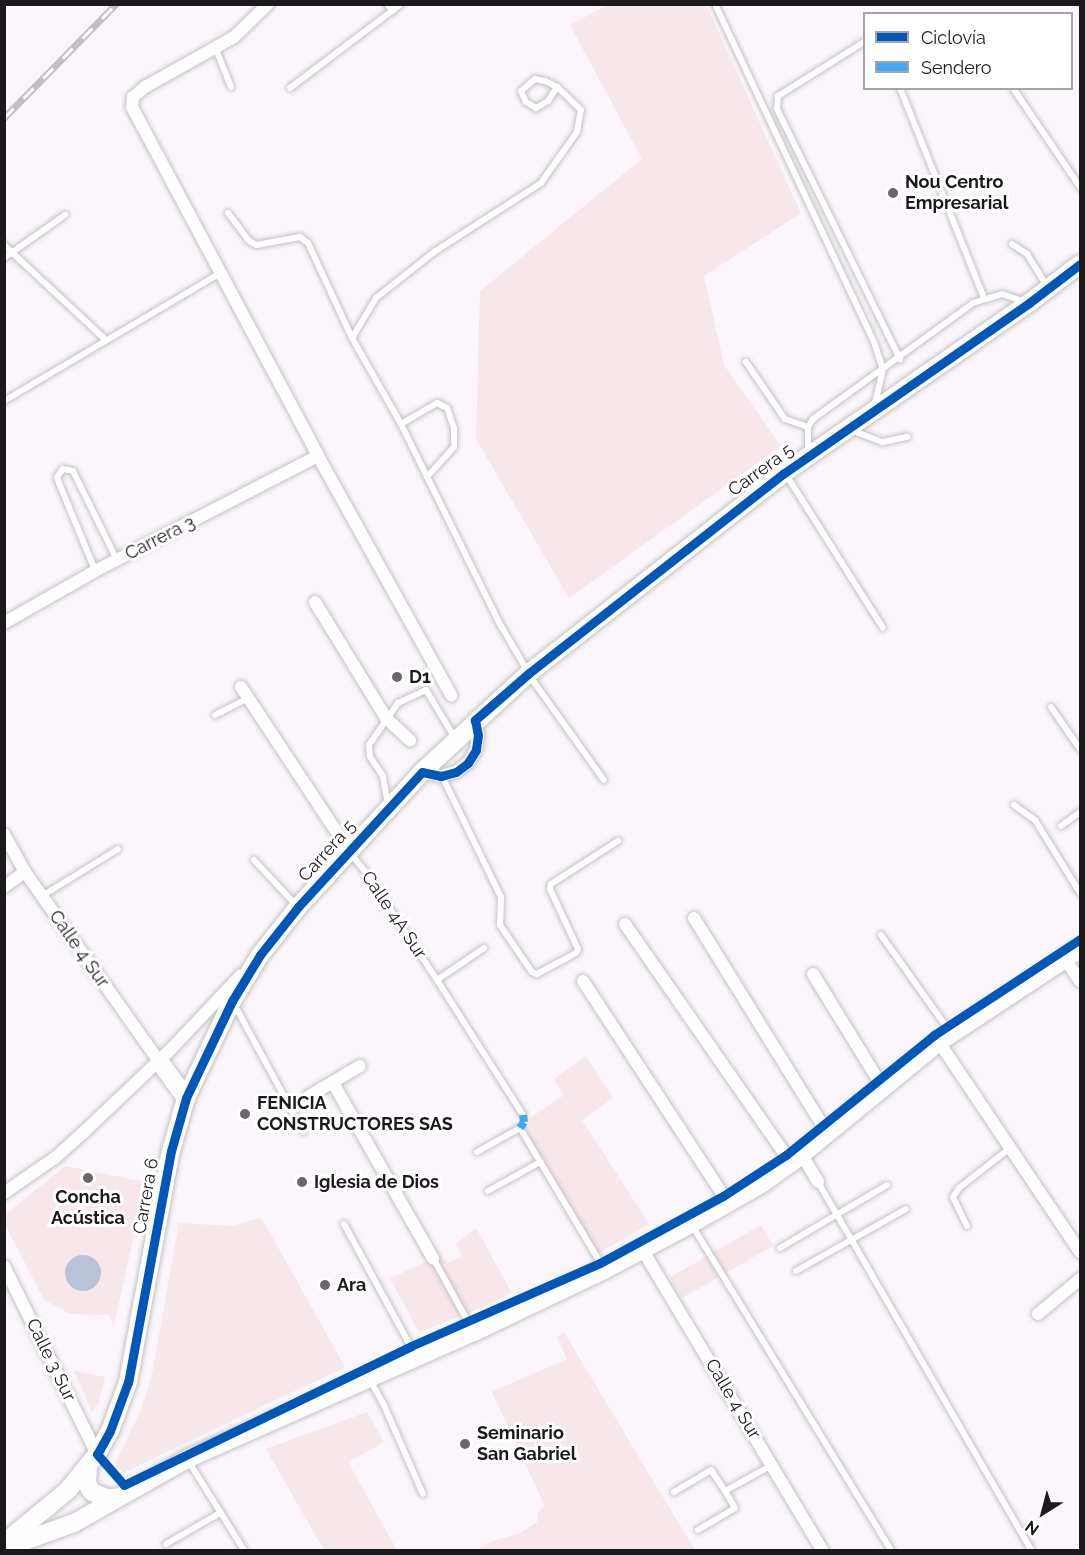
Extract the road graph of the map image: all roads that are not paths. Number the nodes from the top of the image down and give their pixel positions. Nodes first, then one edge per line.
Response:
1 (268, 4) edge
2 (387, 4) edge
3 (401, 4) edge
4 (715, 4) edge
5 (393, 11) junction
6 (863, 43) edge
7 (214, 47) junction
8 (231, 87) dead end
9 (557, 87) junction
10 (290, 88) dead end
11 (901, 90) edge
12 (1014, 90) edge
13 (1080, 187) edge
14 (228, 213) dead end
15 (66, 215) dead end
16 (1012, 244) dead end
17 (4, 245) edge
18 (13, 253) junction
19 (4, 258) edge
20 (1080, 264) edge
21 (219, 274) junction
22 (1048, 288) junction
23 (984, 298) junction
24 (1029, 303) junction
25 (352, 338) junction
26 (106, 340) junction
27 (900, 359) junction
28 (746, 362) dead end
29 (883, 369) junction
30 (4, 401) edge
31 (873, 412) junction
32 (401, 424) junction
33 (808, 427) junction
34 (848, 430) junction
35 (907, 437) dead end
36 (809, 455) junction
37 (318, 456) junction
38 (784, 473) junction
39 (427, 477) junction
40 (117, 560) junction
41 (95, 571) junction
42 (315, 602) dead end
43 (4, 623) edge
44 (883, 628) dead end
45 (529, 673) junction
46 (245, 693) joint
47 (451, 695) dead end
48 (1051, 706) dead end
49 (215, 715) dead end
50 (386, 718) junction
51 (475, 720) junction
52 (456, 738) junction
53 (410, 740) dead end
54 (1080, 749) edge
55 (422, 772) junction
56 (441, 776) junction
57 (604, 780) dead end
58 (1014, 805) dead end
59 (388, 807) junction
60 (1080, 812) edge
61 (1061, 826) dead end
62 (4, 834) edge
63 (618, 841) dead end
64 (118, 849) dead end
65 (349, 851) junction
66 (254, 860) dead end
67 (25, 872) junction
68 (4, 887) edge
69 (1080, 893) edge
70 (42, 896) junction
71 (298, 907) junction
72 (694, 918) dead end
73 (626, 924) dead end
74 (881, 935) dead end
75 (484, 948) dead end
76 (1076, 953) edge
77 (260, 955) junction
78 (813, 974) dead end
79 (437, 980) junction
80 (584, 981) dead end
81 (1080, 981) edge
82 (232, 1001) junction
83 (945, 1038) junction
84 (159, 1061) junction
85 (360, 1066) dead end
86 (333, 1083) junction
87 (883, 1088) junction
88 (309, 1096) dead end
89 (186, 1098) junction
90 (523, 1115) dead end
91 (303, 1131) dead end
92 (828, 1134) junction
93 (1011, 1148) junction
94 (477, 1152) dead end
95 (796, 1159) junction
96 (540, 1162) junction
97 (818, 1182) joint
98 (887, 1185) dead end
99 (488, 1191) dead end
100 (4, 1193) edge
101 (728, 1203) junction
102 (906, 1209) dead end
103 (837, 1214) junction
104 (344, 1224) dead end
105 (691, 1224) junction
106 (968, 1226) dead end
107 (853, 1241) junction
108 (780, 1248) dead end
109 (642, 1249) junction
110 (1080, 1252) edge
111 (433, 1258) joint
112 (4, 1266) edge
113 (604, 1270) junction
114 (796, 1271) dead end
115 (1080, 1279) edge
116 (1038, 1314) dead end
117 (474, 1332) junction
118 (417, 1357) junction
119 (369, 1378) junction
120 (187, 1459) junction
121 (93, 1460) junction
122 (772, 1465) junction
123 (725, 1491) junction
124 (674, 1492) dead end
125 (423, 1494) dead end
126 (118, 1497) junction
127 (220, 1513) junction
128 (698, 1530) dead end
129 (166, 1544) dead end
130 (4, 1545) edge
131 (244, 1551) edge
132 (822, 1551) edge
133 (891, 1551) edge
134 (1031, 1551) edge

1 - 7 street
2 - 5 lane
3 - 5 lane
4 - 29 lane
5 - 10 lane
6 - 27 lane
7 - 8 lane
7 - 21 street
9 - 9 lane
9 - 25 lane
11 - 23 lane
12 - 13 lane
14 - 25 lane
15 - 18 lane
16 - 22 lane
17 - 18 lane
18 - 19 lane
18 - 26 lane
20 - 22 main road, Carrera 5
21 - 26 lane
21 - 37 street
22 - 24 main road, Carrera 5
23 - 24 lane
23 - 27 lane
24 - 31 main road, Carrera 5
25 - 32 lane
26 - 30 lane
27 - 29 lane
28 - 33 lane
29 - 31 lane
29 - 33 lane
31 - 34 main road, Carrera 5
32 - 39 lane
32 - 39 lane
33 - 36 lane
34 - 35 lane
34 - 36 main road, Carrera 5
36 - 38 main road, Carrera 5
37 - 40 street, Carrera 3
37 - 47 street
38 - 44 lane
38 - 45 main road, Carrera 5
39 - 45 lane
40 - 41 street, Carrera 3
40 - 41 lane
41 - 43 street, Carrera 3
42 - 50 street
45 - 51 main road, Carrera 5
45 - 57 lane
46 - 49 lane
46 - 65 street, Calle 4A Sur
48 - 54 lane
50 - 52 lane
50 - 53 street
50 - 59 lane
51 - 52 main road, Carrera 5
51 - 56 street
52 - 55 main road, Carrera 5
55 - 56 street
55 - 59 main road, Carrera 5
56 - 63 lane
58 - 69 lane
59 - 65 main road, Carrera 5
60 - 61 lane
62 - 67 street, Calle 4 Sur
64 - 70 lane
65 - 71 main road, Carrera 5
65 - 79 lane, Calle 4A Sur
66 - 71 lane
67 - 68 street
67 - 70 street, Calle 4 Sur
70 - 84 street, Calle 4 Sur
71 - 77 main road, Carrera 5
72 - 92 street
73 - 95 street
74 - 83 lane
75 - 79 lane
76 - 81 street
76 - 83 main road, Carrera 6
77 - 82 main road, Carrera 6
77 - 84 street, Carrera 5
78 - 87 street
79 - 90 lane, Calle 4A Sur
80 - 101 street
82 - 89 main road, Carrera 6
82 - 91 lane
83 - 87 main road, Carrera 6
83 - 93 street
84 - 89 main road
84 - 100 street, Carrera 5
85 - 86 street
86 - 88 street
86 - 111 street
87 - 92 main road, Carrera 6
89 - 121 main road, Carrera 6
92 - 95 main road, Carrera 6
93 - 106 lane
93 - 110 street
94 - 96 lane
95 - 97 street
95 - 101 main road, Carrera 6
96 - 99 lane
96 - 113 lane
97 - 103 lane
98 - 103 lane
101 - 105 main road, Carrera 6
102 - 107 lane
103 - 107 lane
103 - 108 lane
104 - 118 lane
105 - 109 main road, Carrera 6
105 - 133 lane
107 - 114 lane
107 - 134 lane
109 - 113 main road, Carrera 6
109 - 122 street, Calle 4 Sur
111 - 117 lane
112 - 121 street, Calle 3 Sur
113 - 117 main road, Carrera 6
115 - 116 street
117 - 118 main road, Carrera 6
118 - 119 main road, Carrera 6
119 - 120 main road, Carrera 6
119 - 125 lane
120 - 126 main road, Carrera 6
120 - 127 lane
121 - 126 main road
121 - 130 main road, Carrera 6
122 - 123 lane
122 - 132 street, Calle 4 Sur
123 - 124 lane
123 - 128 lane
126 - 130 main road, Carrera 6
127 - 129 lane
127 - 131 lane

